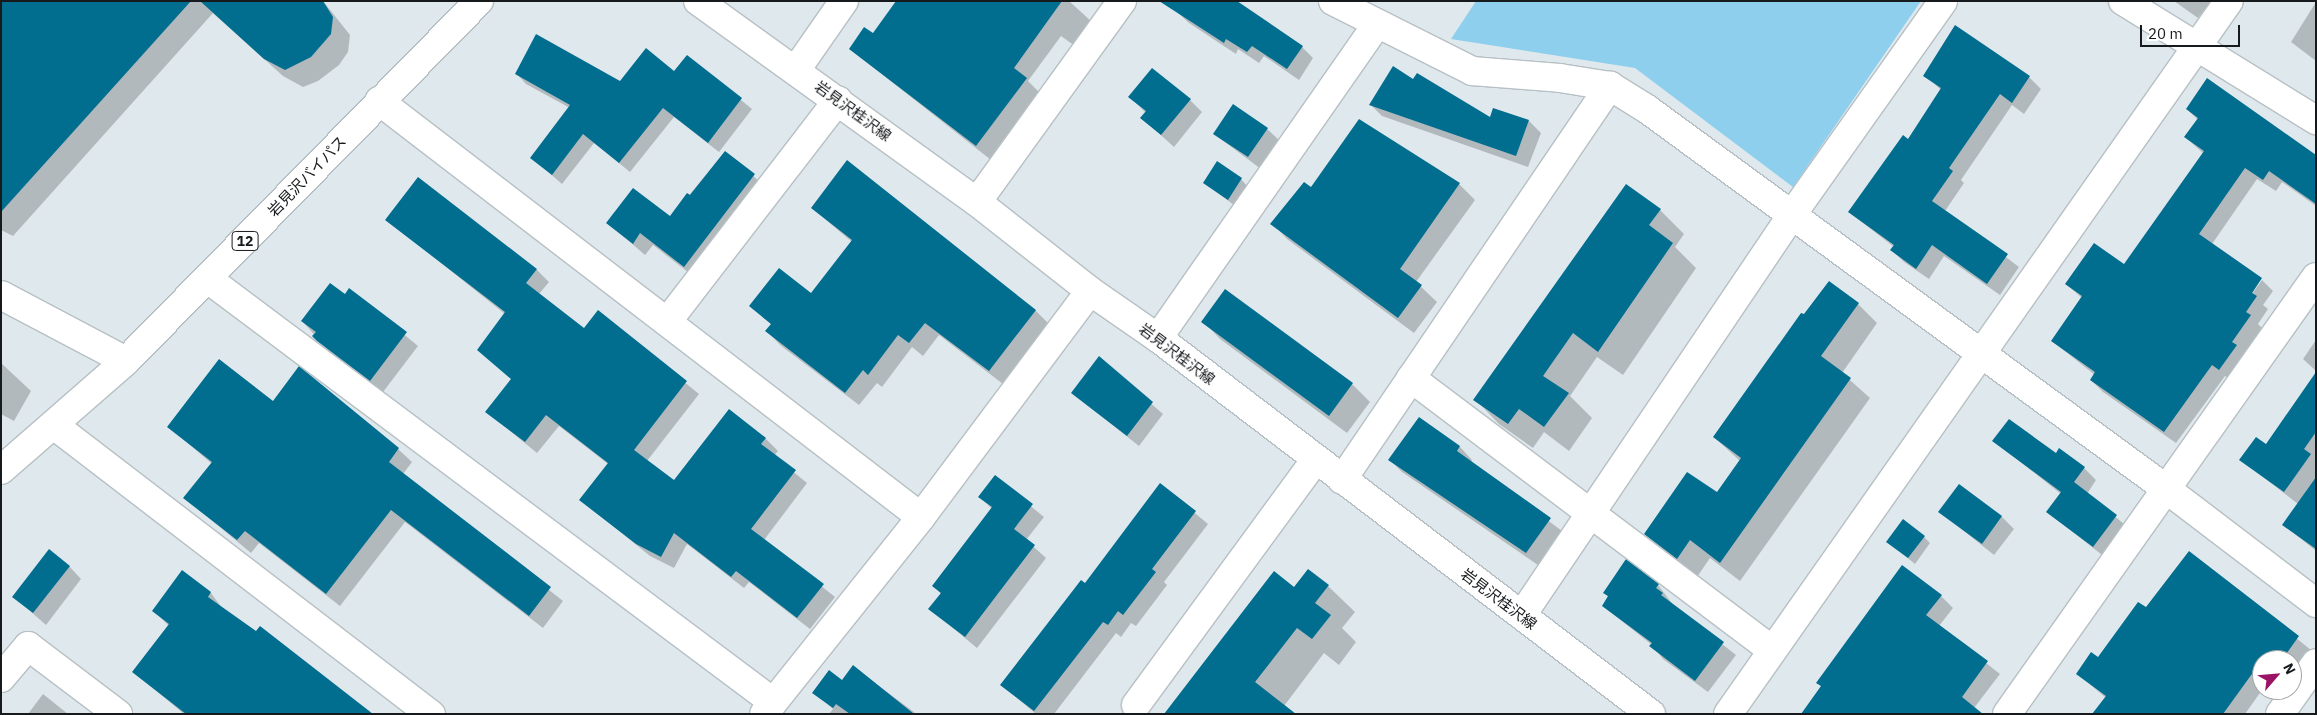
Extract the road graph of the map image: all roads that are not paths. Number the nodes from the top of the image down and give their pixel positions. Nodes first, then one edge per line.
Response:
1 (479, 1) edge
2 (698, 1) edge
3 (844, 1) edge
4 (1122, 1) edge
5 (1333, 1) edge
6 (1944, 1) edge
7 (2123, 1) edge
8 (2230, 1) edge
9 (1377, 24) junction
10 (2198, 48) junction
11 (796, 70) junction
12 (1610, 86) junction
13 (838, 100) junction
14 (379, 101) junction
15 (2316, 120) edge
16 (978, 202) junction
17 (1790, 216) junction
18 (2316, 277) edge
19 (208, 279) junction
20 (1090, 291) junction
21 (1, 296) edge
22 (667, 322) junction
23 (1158, 338) junction
24 (1978, 354) junction
25 (126, 361) junction
26 (1411, 378) junction
27 (55, 426) junction
28 (1316, 460) junction
29 (1, 470) edge
30 (1342, 480) junction
31 (2165, 488) junction
32 (1590, 513) junction
33 (921, 517) junction
34 (2316, 602) edge
35 (1522, 616) junction
36 (1772, 650) junction
37 (2316, 664) edge
38 (1, 678) edge
39 (1136, 705) dead end
40 (768, 708) edge
41 (1638, 710) edge
42 (118, 714) edge
43 (431, 714) edge
44 (1728, 714) edge
45 (2007, 714) edge
46 (2280, 714) edge

1 - 14 main road, 岩見沢バイパス / 12
2 - 11 main road, 岩見沢桂沢線
3 - 11 main road
4 - 16 main road
5 - 9 main road
6 - 17 main road
7 - 10 main road
8 - 10 main road
9 - 12 main road
9 - 23 main road
10 - 15 main road
10 - 24 main road
11 - 13 main road, 岩見沢桂沢線
12 - 17 main road
12 - 26 main road
13 - 16 main road, 岩見沢桂沢線
13 - 22 main road
14 - 19 main road, 岩見沢バイパス / 12
14 - 22 main road
16 - 20 main road, 岩見沢桂沢線
17 - 24 main road
17 - 32 main road
18 - 31 main road
19 - 25 main road, 岩見沢バイパス / 12
19 - 40 main road
20 - 23 main road, 岩見沢桂沢線
20 - 33 main road
21 - 25 main road
22 - 33 main road
23 - 28 main road, 岩見沢桂沢線
24 - 31 main road
24 - 36 main road
25 - 27 main road, 岩見沢バイパス / 12
26 - 30 main road
26 - 32 main road
27 - 29 main road, 岩見沢バイパス / 12
27 - 43 main road
28 - 30 main road, 岩見沢桂沢線
28 - 39 main road
30 - 35 main road, 岩見沢桂沢線
31 - 34 main road
31 - 45 main road
32 - 35 main road
32 - 36 main road
33 - 40 main road
35 - 41 main road, 岩見沢桂沢線
36 - 44 main road
37 - 46 main road
38 - 42 main road

